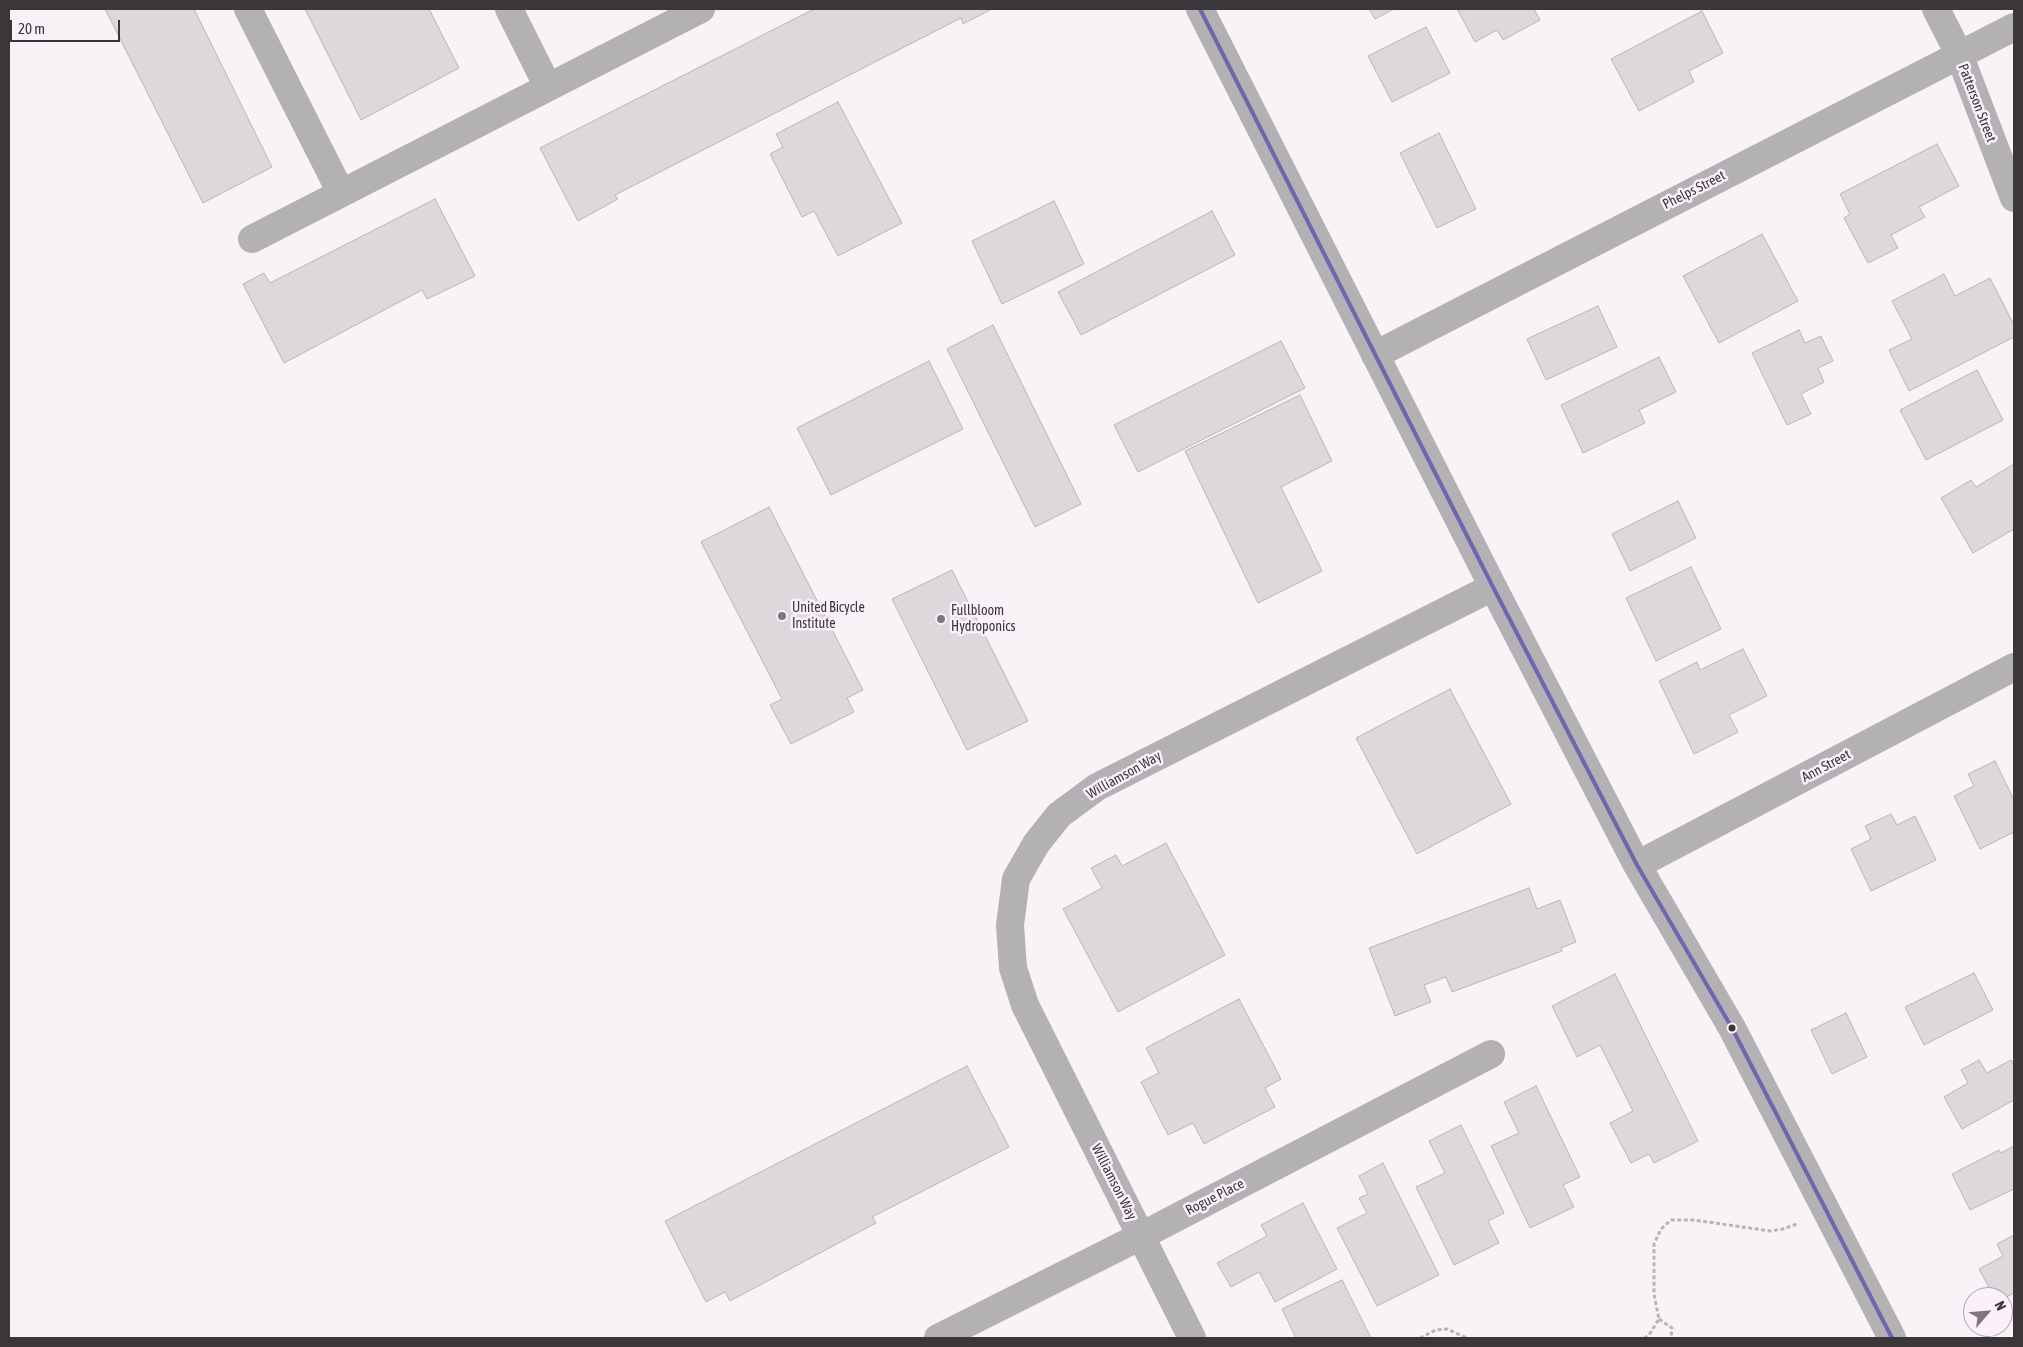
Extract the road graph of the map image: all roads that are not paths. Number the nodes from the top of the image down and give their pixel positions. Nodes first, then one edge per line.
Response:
1 (248, 9) edge
2 (509, 9) edge
3 (701, 9) edge
4 (1200, 9) edge
5 (1936, 9) edge
6 (2014, 27) edge
7 (1959, 54) junction
8 (548, 87) junction
9 (341, 193) junction
10 (2014, 198) edge
11 (252, 239) dead end
12 (1375, 355) junction
13 (1493, 588) junction
14 (2014, 667) edge
15 (1637, 865) junction
16 (1491, 1054) dead end
17 (1141, 1236) junction
18 (938, 1338) edge
19 (1192, 1338) edge
20 (1892, 1338) edge

1 - 9 street
2 - 8 street
3 - 8 street
4 - 12 street
5 - 7 street, Patterson Street
6 - 7 street, Phelps Street
7 - 10 street, Patterson Street
7 - 12 street, Phelps Street
8 - 9 street
9 - 11 street
12 - 13 street
13 - 15 street
13 - 17 street, Williamson Way
14 - 15 street, Ann Street
15 - 20 street
16 - 17 street, Rogue Place
17 - 18 street, Rogue Place
17 - 19 street, Williamson Way

